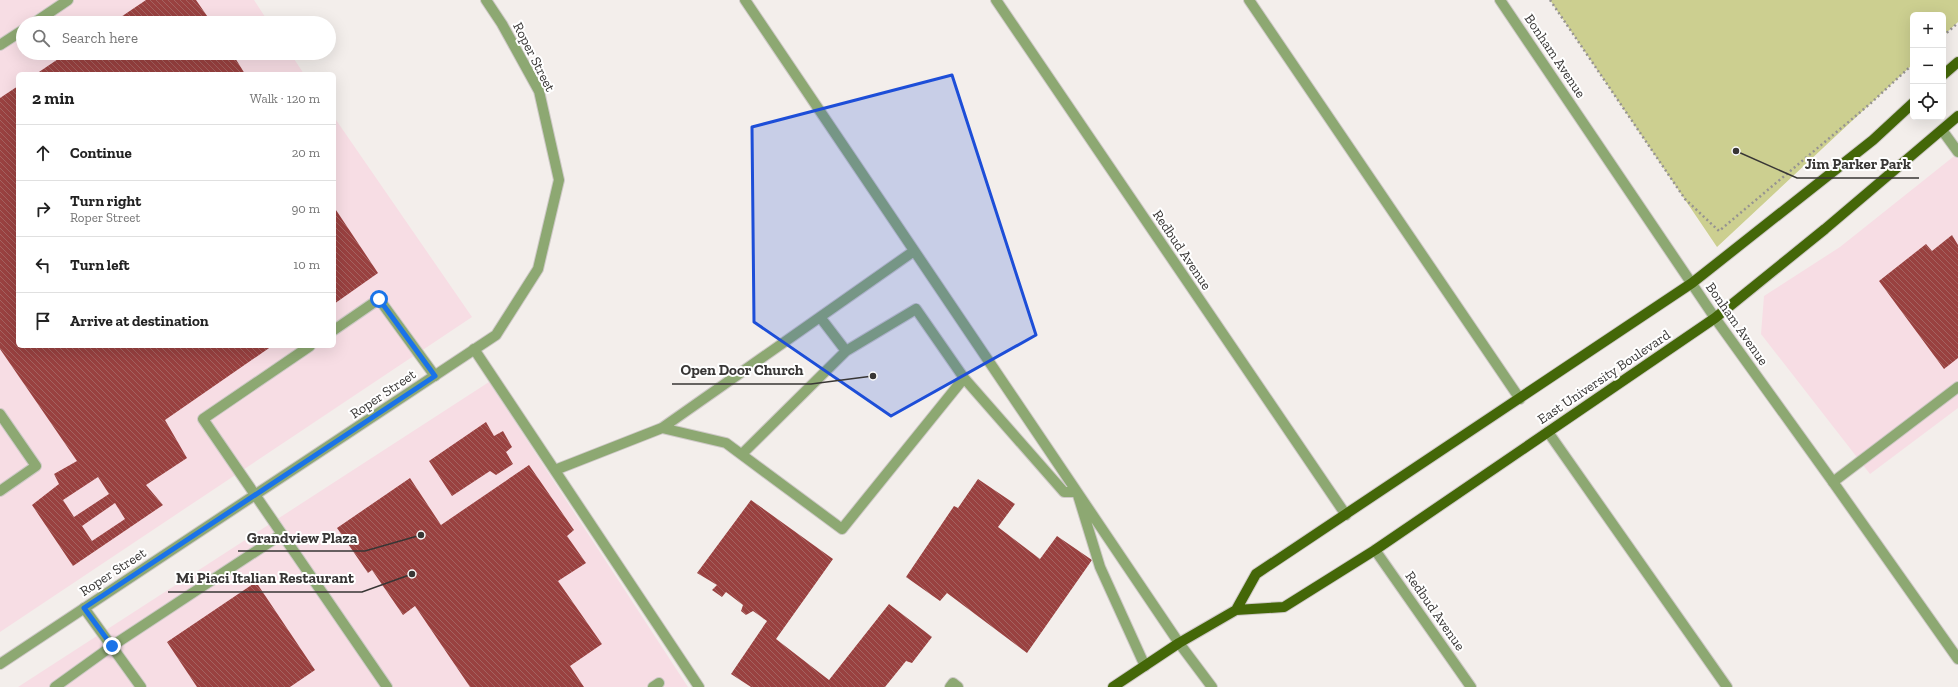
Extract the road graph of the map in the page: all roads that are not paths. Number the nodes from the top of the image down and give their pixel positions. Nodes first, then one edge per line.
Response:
1 (68, 0) edge
2 (486, 0) edge
3 (745, 0) edge
4 (996, 0) edge
5 (1249, 0) edge
6 (1500, 0) edge
7 (44, 16) edge
8 (16, 35) edge
9 (0, 45) edge
10 (1958, 62) edge
11 (1946, 72) edge
12 (1910, 106) edge
13 (1958, 116) edge
14 (1942, 130) junction
15 (1958, 152) edge
16 (914, 251) junction
17 (1692, 283) junction
18 (820, 317) junction
19 (1715, 318) junction
20 (336, 329) edge
21 (307, 348) edge
22 (474, 349) junction
23 (846, 351) junction
24 (435, 376) junction
25 (964, 378) junction
26 (1958, 387) edge
27 (1520, 398) junction
28 (0, 414) edge
29 (662, 428) junction
30 (1548, 432) junction
31 (742, 454) junction
32 (555, 470) junction
33 (1833, 482) junction
34 (0, 491) edge
35 (1077, 492) junction
36 (256, 495) junction
37 (1346, 515) junction
38 (282, 534) junction
39 (1375, 550) junction
40 (84, 608) junction
41 (1236, 610) junction
42 (1180, 643) junction
43 (112, 646) junction
44 (1956, 654) edge
45 (0, 664) edge
46 (1145, 666) junction
47 (54, 687) edge
48 (141, 687) edge
49 (387, 687) edge
50 (699, 687) edge
51 (950, 687) edge
52 (958, 687) edge
53 (1113, 687) edge
54 (1212, 687) edge
55 (1471, 687) edge
56 (1727, 687) edge

1 - 7 street
2 - 22 street, Roper Street
3 - 16 street
4 - 37 street, Redbud Avenue
5 - 27 street
6 - 17 street, Bonham Avenue
8 - 9 street
10 - 11 main road
12 - 17 main road, East University Boulevard
13 - 14 main road, East University Boulevard
14 - 15 street
14 - 19 main road, East University Boulevard
16 - 18 street
16 - 35 street
17 - 19 street, Bonham Avenue
17 - 27 main road, East University Boulevard
18 - 23 street
18 - 29 street
19 - 30 main road, East University Boulevard
19 - 33 street, Bonham Avenue
20 - 24 street
21 - 36 street
22 - 24 street, Roper Street
22 - 32 street
23 - 25 street
23 - 31 street
24 - 36 street, Roper Street
25 - 31 street
25 - 35 street
26 - 33 street
27 - 37 main road, East University Boulevard
28 - 34 street
29 - 31 street
29 - 32 street
30 - 39 main road, East University Boulevard
30 - 56 street
32 - 50 street
33 - 44 street, Bonham Avenue
35 - 42 street
35 - 46 street
36 - 38 street
36 - 40 street, Roper Street
37 - 41 main road, East University Boulevard
38 - 43 street
38 - 49 street
39 - 41 main road, East University Boulevard
39 - 55 street, Redbud Avenue
40 - 43 street
40 - 45 street, Roper Street
41 - 42 main road, East University Boulevard
42 - 46 main road, East University Boulevard
42 - 54 street
43 - 47 street
43 - 48 street
46 - 53 main road, East University Boulevard
51 - 52 street

